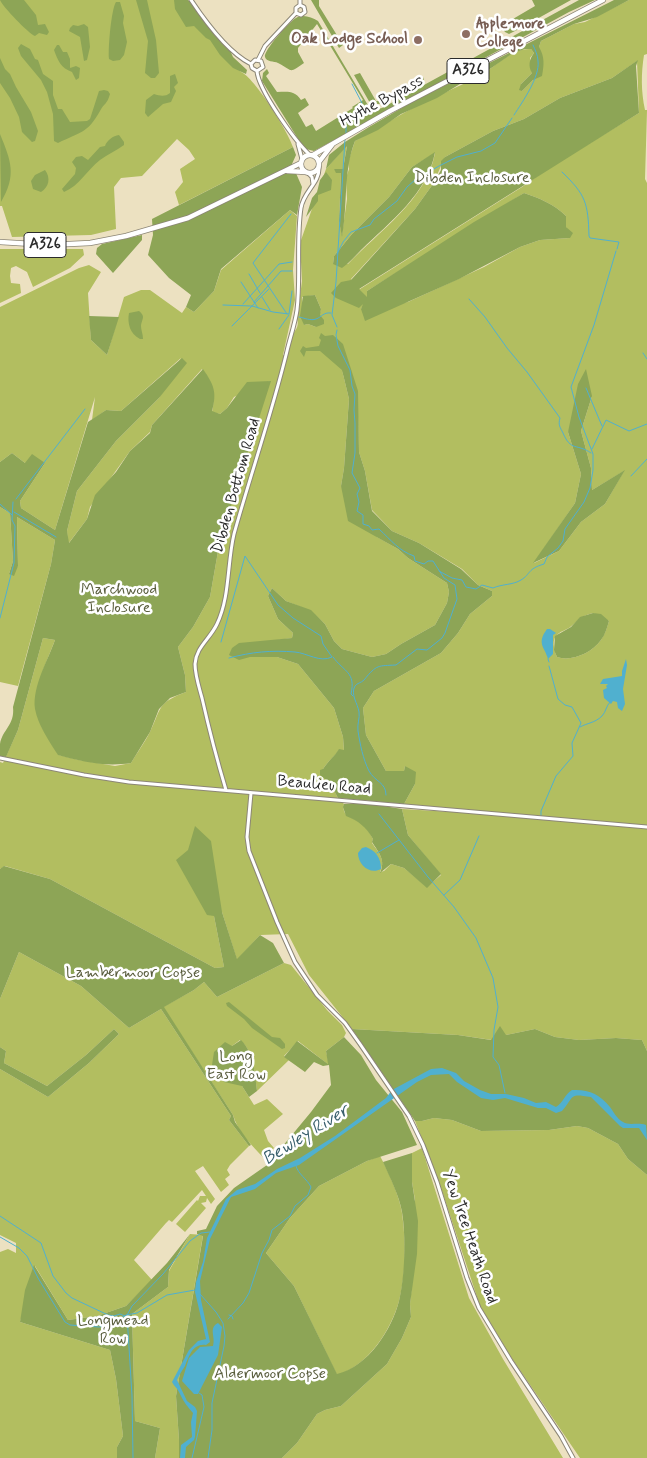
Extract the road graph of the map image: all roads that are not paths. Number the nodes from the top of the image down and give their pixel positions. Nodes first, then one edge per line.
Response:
1 (191, 0) edge
2 (300, 0) edge
3 (603, 0) edge
4 (300, 5) junction
5 (296, 13) junction
6 (258, 60) junction
7 (251, 64) junction
8 (257, 71) junction
9 (298, 143) junction
10 (333, 144) junction
11 (311, 154) junction
12 (301, 161) junction
13 (319, 165) junction
14 (285, 171) junction
15 (307, 172) junction
16 (313, 184) junction
17 (0, 242) edge
18 (0, 758) edge
19 (226, 790) junction
20 (251, 793) junction
21 (647, 827) edge
22 (573, 1458) edge

1 - 7 street
2 - 4 street
3 - 10 main road, Hythe Bypass / A326
4 - 5 street
4 - 5 street
5 - 6 street
6 - 7 street
6 - 8 street
7 - 8 street
8 - 9 street
9 - 11 street
9 - 12 street
10 - 11 main road, Hythe Bypass / A326
10 - 13 main road, Hythe Bypass / A326
11 - 12 main road
11 - 13 main road
12 - 14 main road, A326
12 - 15 main road
13 - 15 main road
13 - 16 street, Dibden Bottom Road
14 - 15 main road, A326
14 - 17 main road, A326
15 - 16 street
16 - 19 street, Dibden Bottom Road
18 - 19 street, Beaulieu Road
19 - 20 street, Beaulieu Road
20 - 21 street, Beaulieu Road
20 - 22 street, Yew Tree Heath Road

